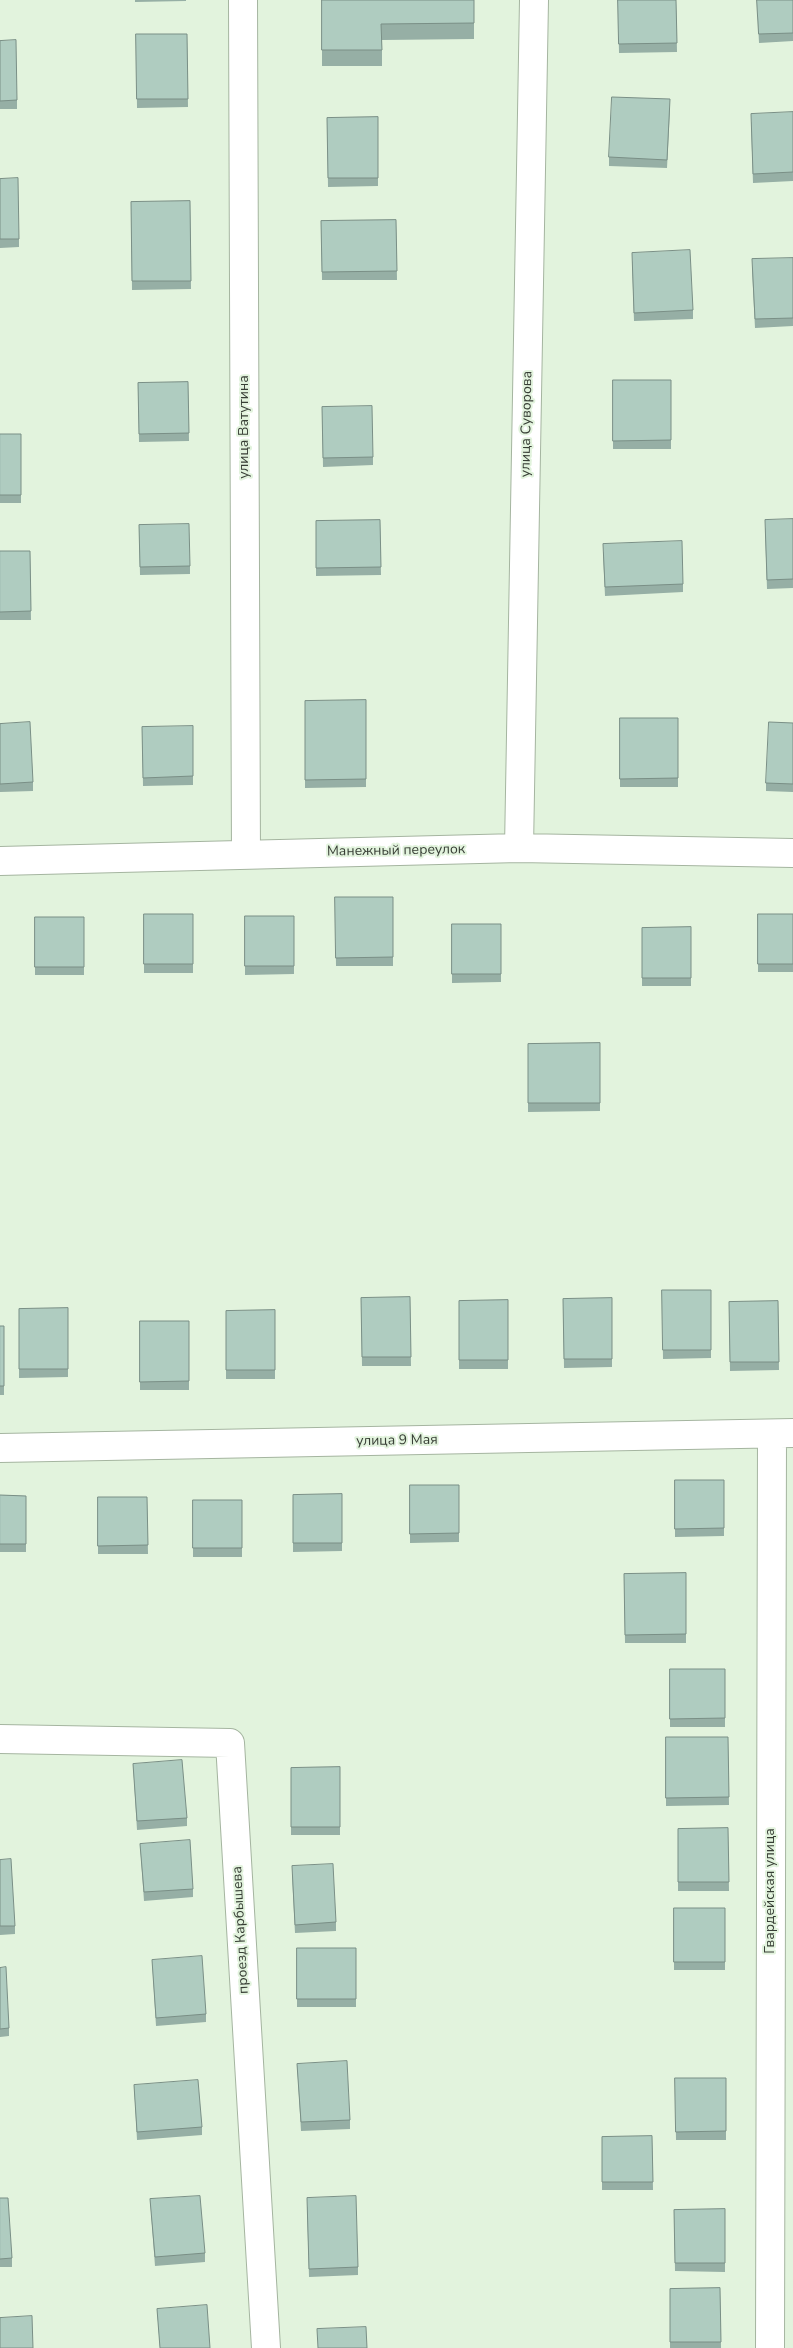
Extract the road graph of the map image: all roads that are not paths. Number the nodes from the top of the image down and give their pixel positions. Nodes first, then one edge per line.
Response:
1 (243, 0) edge
2 (534, 0) edge
3 (519, 848) junction
4 (793, 853) edge
5 (246, 855) junction
6 (0, 861) edge
7 (782, 1434) edge
8 (0, 1448) edge
9 (0, 1739) edge
10 (266, 2348) edge
11 (770, 2348) edge

1 - 5 street, улица Ватутина
2 - 3 street, улица Суворова
3 - 4 street, Манежный переулок
3 - 5 street, Манежный переулок
5 - 6 street, Манежный переулок
7 - 8 street, улица 9 Мая
7 - 11 street, Гвардейская улица
9 - 10 street, проезд Карбышева

